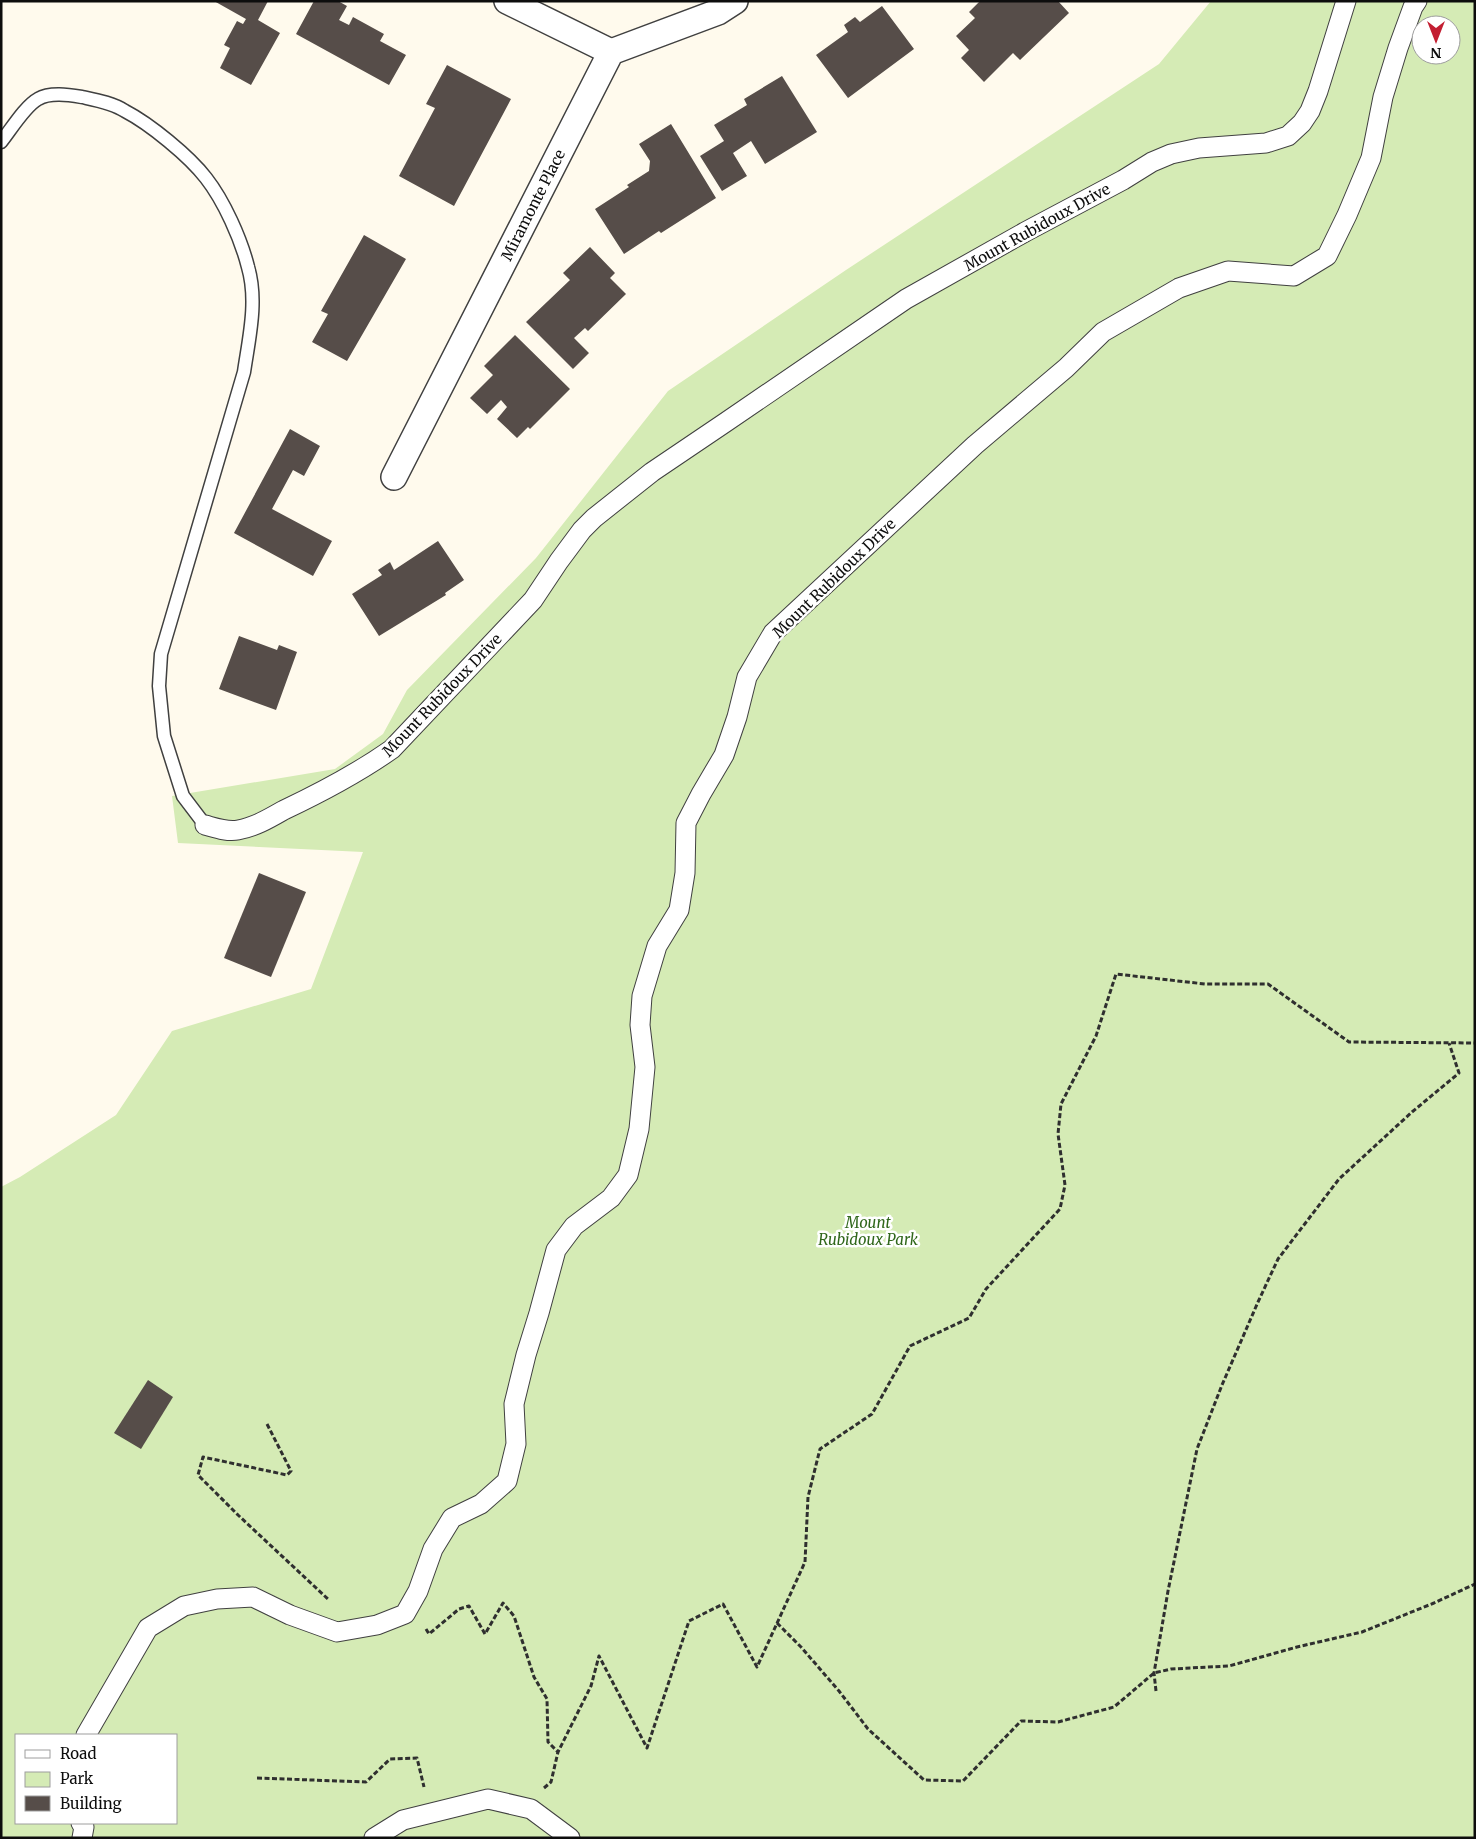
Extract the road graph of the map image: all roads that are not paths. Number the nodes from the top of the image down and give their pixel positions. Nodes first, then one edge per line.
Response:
1 (507, 1) edge
2 (735, 1) edge
3 (1346, 1) edge
4 (1417, 1) edge
5 (611, 52) junction
6 (1, 142) edge
7 (394, 477) dead end
8 (204, 825) joint
9 (87, 1734) edge
10 (82, 1824) edge
11 (82, 1838) edge
12 (374, 1838) edge
13 (570, 1838) edge

1 - 5 street
2 - 5 street
3 - 8 street, Mount Rubidoux Drive
4 - 9 street, Mount Rubidoux Drive
5 - 7 street, Miramonte Place
6 - 8 lane, Mount Rubidoux Drive
10 - 11 street
12 - 13 street

